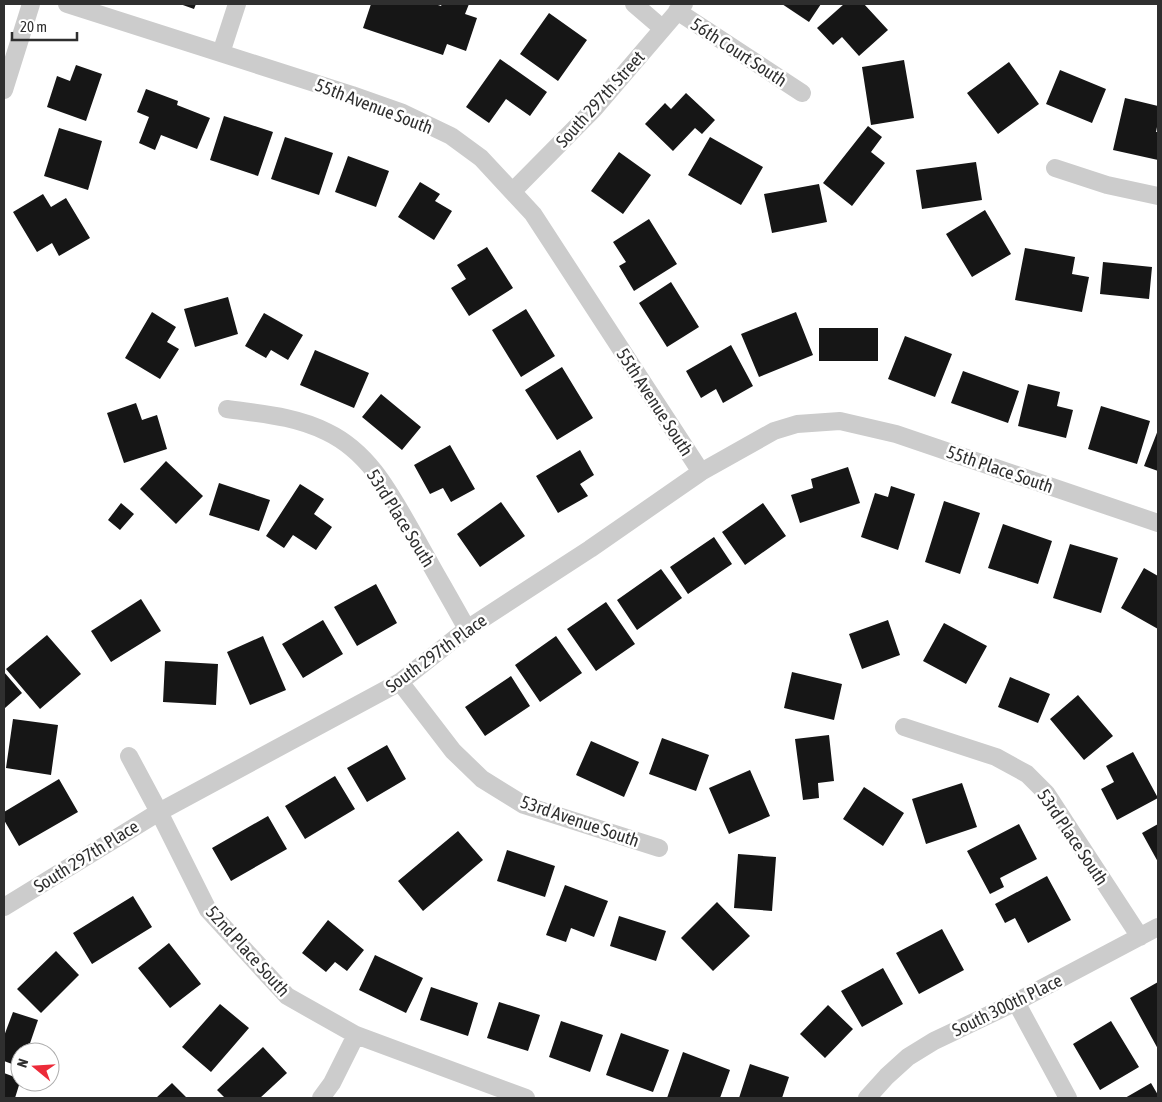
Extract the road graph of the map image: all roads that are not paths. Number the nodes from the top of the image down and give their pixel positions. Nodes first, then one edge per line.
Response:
1 (31, 4) edge
2 (67, 4) edge
3 (237, 4) edge
4 (634, 4) edge
5 (680, 8) edge
6 (662, 28) junction
7 (220, 53) junction
8 (4, 90) edge
9 (802, 93) dead end
10 (1055, 168) dead end
11 (513, 191) junction
12 (1158, 196) edge
13 (227, 409) dead end
14 (840, 421) joint
15 (701, 472) junction
16 (1158, 523) edge
17 (467, 629) junction
18 (400, 682) junction
19 (904, 727) dead end
20 (129, 756) dead end
21 (159, 812) junction
22 (659, 848) dead end
23 (4, 907) edge
24 (1158, 927) edge
25 (1140, 937) junction
26 (1016, 1002) junction
27 (356, 1036) junction
28 (321, 1098) edge
29 (526, 1098) edge
30 (867, 1098) edge
31 (1068, 1098) edge

1 - 8 street
2 - 7 street, 55th Avenue South
3 - 7 street
4 - 6 street
5 - 6 street, South 297th Street
5 - 9 street, 56th Court South
6 - 11 street, South 297th Street
7 - 11 street, 55th Avenue South
10 - 12 street
11 - 15 street, 55th Avenue South
13 - 17 street, 53rd Place South
14 - 15 street, South 297th Place
14 - 16 street, 55th Place South
15 - 17 street, South 297th Place
17 - 18 street, South 297th Place
18 - 21 street, South 297th Place
18 - 22 street, 53rd Avenue South
19 - 25 street, 53rd Place South
20 - 21 street, 52nd Place South
21 - 23 street, South 297th Place
21 - 27 street, 52nd Place South
24 - 25 street, South 300th Place
25 - 26 street, South 300th Place
26 - 30 street, South 300th Place
26 - 31 street
27 - 28 street
27 - 29 street, 52nd Place South

